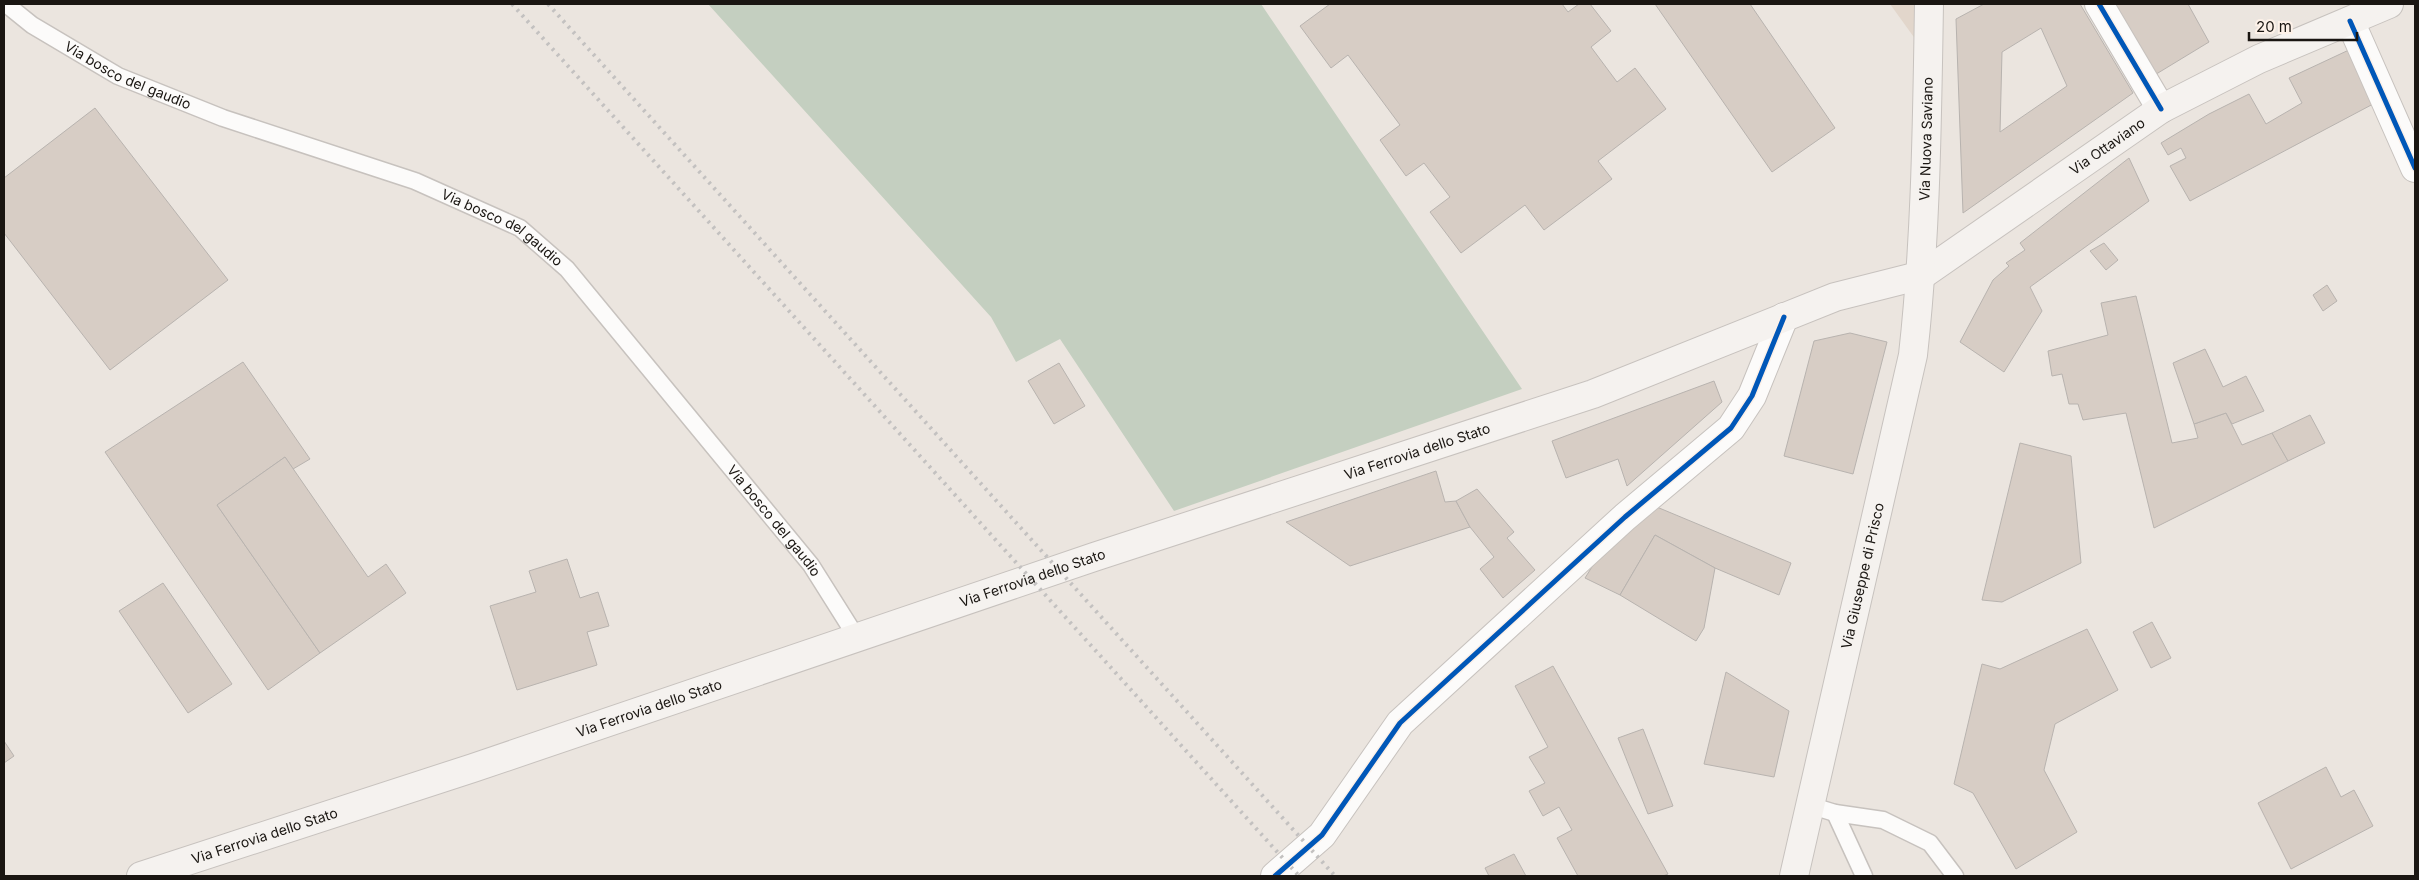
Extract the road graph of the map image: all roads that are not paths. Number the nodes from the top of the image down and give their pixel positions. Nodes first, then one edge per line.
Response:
1 (6, 4) edge
2 (1929, 4) edge
3 (2099, 4) edge
4 (2389, 4) edge
5 (2350, 20) junction
6 (2161, 109) junction
7 (2415, 168) edge
8 (1922, 275) junction
9 (1784, 317) junction
10 (857, 638) junction
11 (1810, 805) junction
12 (1835, 813) junction
13 (141, 876) edge
14 (1275, 876) edge
15 (1794, 876) edge
16 (1864, 876) edge
17 (1955, 876) edge

1 - 10 lane, Via bosco del gaudio
2 - 8 main road, Via Nuova Saviano
3 - 6 street
4 - 5 main road, Via Ottaviano
5 - 6 main road, Via Ottaviano
5 - 7 street
6 - 8 main road, Via Ottaviano
8 - 9 main road, Via Ferrovia dello Stato
8 - 11 main road, Via Giuseppe di Prisco
9 - 10 main road, Via Ferrovia dello Stato
9 - 14 street
10 - 13 main road, Via Ferrovia dello Stato
11 - 12 lane
11 - 15 main road, Via Giuseppe di Prisco
12 - 16 lane
12 - 17 lane

